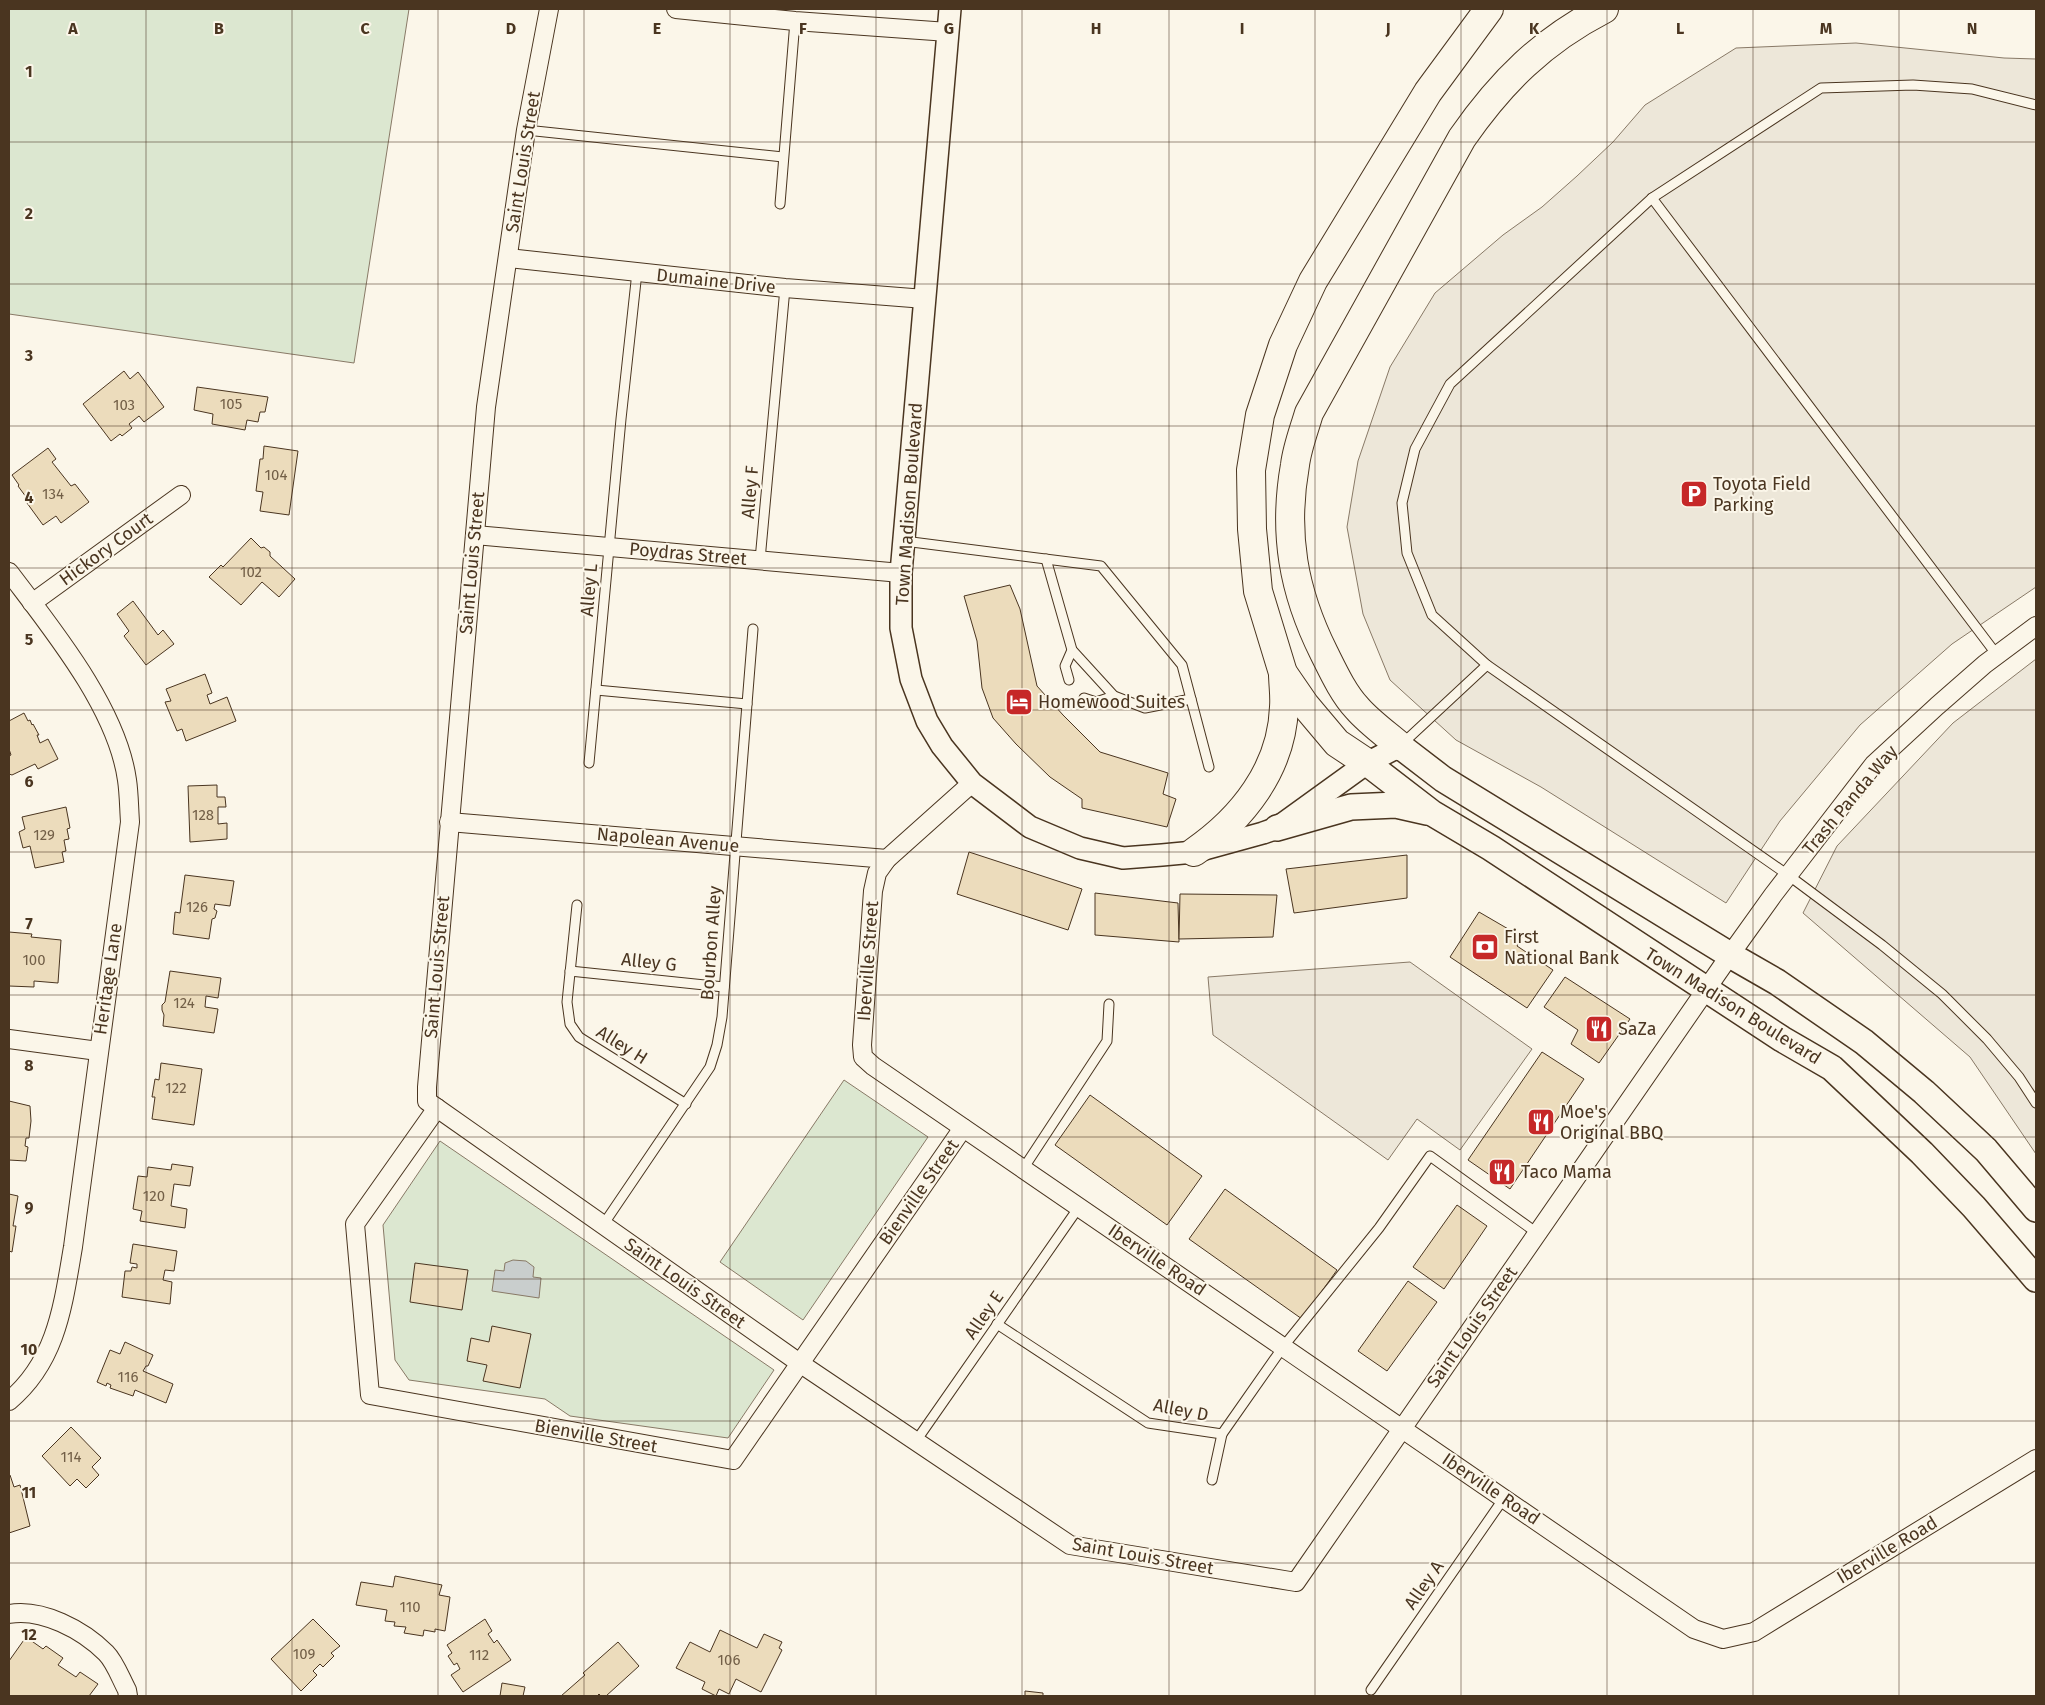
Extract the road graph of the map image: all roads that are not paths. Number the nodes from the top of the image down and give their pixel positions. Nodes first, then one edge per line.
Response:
1 (549, 9) edge
2 (676, 9) edge
3 (950, 9) edge
4 (1489, 9) edge
5 (1604, 9) edge
6 (795, 21) junction
7 (948, 32) junction
8 (2036, 105) edge
9 (526, 130) junction
10 (783, 157) junction
11 (1652, 198) junction
12 (780, 204) dead end
13 (508, 258) junction
14 (637, 272) junction
15 (785, 288) junction
16 (925, 299) junction
17 (181, 496) dead end
18 (475, 535) junction
19 (904, 541) junction
20 (609, 547) junction
21 (1046, 559) junction
22 (760, 560) junction
23 (9, 572) edge
24 (901, 573) junction
25 (32, 603) junction
26 (2036, 626) edge
27 (753, 629) dead end
28 (1072, 650) junction
29 (1997, 655) junction
30 (1487, 665) junction
31 (1283, 672) junction
32 (1069, 680) dead end
33 (596, 690) junction
34 (1114, 696) junction
35 (1084, 698) dead end
36 (1191, 698) junction
37 (746, 704) junction
38 (1400, 746) junction
39 (589, 763) dead end
40 (1367, 763) junction
41 (1208, 767) dead end
42 (972, 783) junction
43 (1432, 813) junction
44 (449, 822) junction
45 (1277, 828) junction
46 (735, 846) junction
47 (1194, 852) junction
48 (887, 859) junction
49 (1788, 875) junction
50 (576, 905) dead end
51 (1730, 956) junction
52 (570, 971) junction
53 (724, 987) junction
54 (1706, 990) junction
55 (1109, 1004) dead end
56 (9, 1039) edge
57 (98, 1051) junction
58 (2036, 1103) edge
59 (686, 1104) junction
60 (438, 1108) junction
61 (963, 1128) junction
62 (1023, 1169) junction
63 (1078, 1207) junction
64 (2036, 1209) edge
65 (603, 1225) junction
66 (1537, 1233) junction
67 (2036, 1279) edge
68 (997, 1324) junction
69 (1283, 1347) junction
70 (801, 1364) junction
71 (9, 1401) edge
72 (1401, 1428) junction
73 (1222, 1434) junction
74 (916, 1441) junction
75 (2036, 1459) edge
76 (1212, 1480) dead end
77 (1504, 1498) junction
78 (9, 1614) edge
79 (1371, 1690) dead end
80 (128, 1696) edge

1 - 9 street, Saint Louis Street
2 - 6 street
3 - 7 street, Town Madison Boulevard
4 - 31 highway
5 - 38 highway
6 - 7 street
6 - 10 lane
7 - 16 street, Town Madison Boulevard
8 - 11 lane
9 - 10 lane
9 - 13 street, Saint Louis Street
10 - 12 lane
11 - 29 lane
11 - 30 lane
13 - 14 street, Dumaine Drive
13 - 18 street, Saint Louis Street
14 - 15 street, Dumaine Drive
14 - 20 lane, Alley L
15 - 16 street, Dumaine Drive
15 - 22 lane, Alley F
16 - 19 street, Town Madison Boulevard
17 - 25 street, Hickory Court
18 - 20 street, Poydras Street
18 - 44 street, Saint Louis Street
19 - 21 lane
19 - 24 street, Town Madison Boulevard
20 - 22 street, Poydras Street
20 - 33 lane, Alley L
21 - 28 lane
21 - 36 lane
22 - 24 street, Poydras Street
23 - 25 street, Heritage Lane
24 - 42 street, Town Madison Boulevard
25 - 57 street, Heritage Lane
26 - 29 street, Trash Panda Way
27 - 37 lane, Bourbon Alley
28 - 32 lane
28 - 34 lane
29 - 49 street, Trash Panda Way
30 - 38 lane
30 - 49 lane
31 - 40 highway
31 - 47 highway
33 - 37 lane
33 - 39 lane, Alley L
34 - 35 lane
34 - 36 lane
36 - 41 lane
37 - 46 lane, Bourbon Alley
38 - 40 street, Town Madison Boulevard
38 - 51 main road
40 - 43 main road, Town Madison Boulevard
40 - 45 street, Town Madison Boulevard
42 - 47 street, Town Madison Boulevard
42 - 48 street, Iberville Street
43 - 45 main road
43 - 54 main road, Town Madison Boulevard
44 - 46 street, Napolean Avenue
44 - 60 street, Saint Louis Street
45 - 47 street, Town Madison Boulevard
46 - 48 street, Napolean Avenue
46 - 53 lane, Bourbon Alley
48 - 61 street, Iberville Street
49 - 51 street, Trash Panda Way
49 - 58 lane
50 - 52 lane, Alley H
51 - 54 street, Saint Louis Street
51 - 64 main road
52 - 53 lane, Alley G
52 - 59 lane, Alley H
53 - 59 lane, Bourbon Alley
54 - 66 street, Saint Louis Street
54 - 67 main road, Town Madison Boulevard
55 - 62 lane
56 - 57 street
57 - 71 street, Heritage Lane
59 - 65 lane, Bourbon Alley
60 - 65 street, Saint Louis Street
60 - 70 street, Bienville Street
61 - 62 street, Iberville Road
61 - 70 street, Bienville Street
62 - 63 street, Iberville Road
63 - 68 lane, Alley E
63 - 69 street, Iberville Road
65 - 70 street, Saint Louis Street
66 - 69 lane, Alley D
66 - 72 street, Saint Louis Street
68 - 73 lane, Alley D
68 - 74 lane, Alley E
69 - 72 street, Iberville Road
69 - 73 lane, Alley D
70 - 74 street, Saint Louis Street
72 - 74 street, Saint Louis Street
72 - 77 street, Iberville Road
73 - 76 lane
75 - 77 street, Iberville Road
77 - 79 lane, Alley A
78 - 80 street

